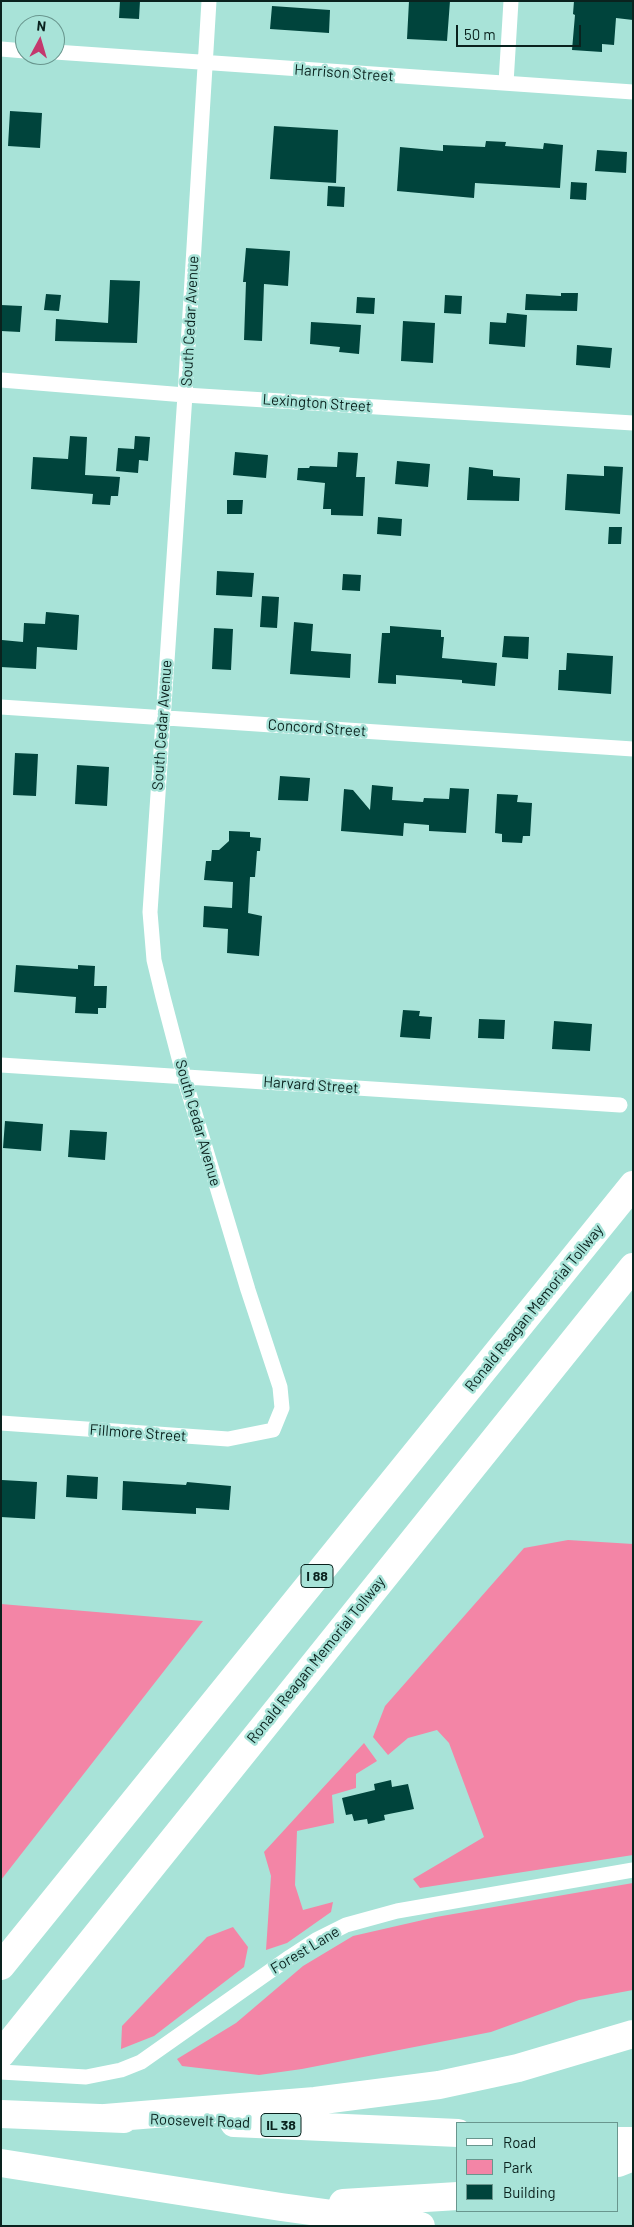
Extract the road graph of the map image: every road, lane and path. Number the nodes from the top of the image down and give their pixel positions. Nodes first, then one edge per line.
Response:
1 (209, 1) edge
2 (511, 1) edge
3 (1, 49) edge
4 (15, 50) edge
5 (65, 53) edge
6 (204, 62) junction
7 (506, 83) junction
8 (633, 92) edge
9 (1, 380) edge
10 (186, 395) junction
11 (633, 423) edge
12 (1, 708) edge
13 (162, 718) junction
14 (633, 748) edge
15 (1, 1065) edge
16 (184, 1077) junction
17 (620, 1105) dead end
18 (633, 1185) edge
19 (633, 1268) edge
20 (633, 1292) edge
21 (1, 1423) edge
22 (274, 1430) joint
23 (477, 1464) junction
24 (633, 1870) edge
25 (1, 1966) edge
26 (633, 2034) edge
27 (1, 2054) edge
28 (1, 2072) edge
29 (1, 2114) edge
30 (105, 2118) junction
31 (456, 2133) edge
32 (619, 2141) edge
33 (633, 2141) edge
34 (633, 2158) edge
35 (1, 2163) edge
36 (619, 2163) edge
37 (456, 2196) edge
38 (281, 2207) junction
39 (421, 2226) edge

1 - 6 street, South Cedar Avenue
2 - 7 street
3 - 4 street
5 - 6 street, Harrison Street
6 - 7 street, Harrison Street
6 - 10 street, South Cedar Avenue
7 - 8 street, Harrison Street
9 - 10 street, Lexington Street
10 - 11 street, Lexington Street
10 - 13 street, South Cedar Avenue
12 - 13 street, Concord Street
13 - 14 street, Concord Street
13 - 16 street, South Cedar Avenue
15 - 16 street, Harvard Street
16 - 17 street, Harvard Street
16 - 22 street, South Cedar Avenue
18 - 25 highway, Ronald Reagan Memorial Tollway / I 88
19 - 23 highway, Ronald Reagan Memorial Tollway
20 - 23 highway
21 - 22 street, Fillmore Street
23 - 27 highway, Ronald Reagan Memorial Tollway
24 - 28 street, Forest Lane
26 - 30 highway
29 - 30 highway, Roosevelt Road / IL 38
30 - 31 highway, Roosevelt Road / IL 38
32 - 33 highway
34 - 36 highway
35 - 38 highway
37 - 38 highway
38 - 39 highway

